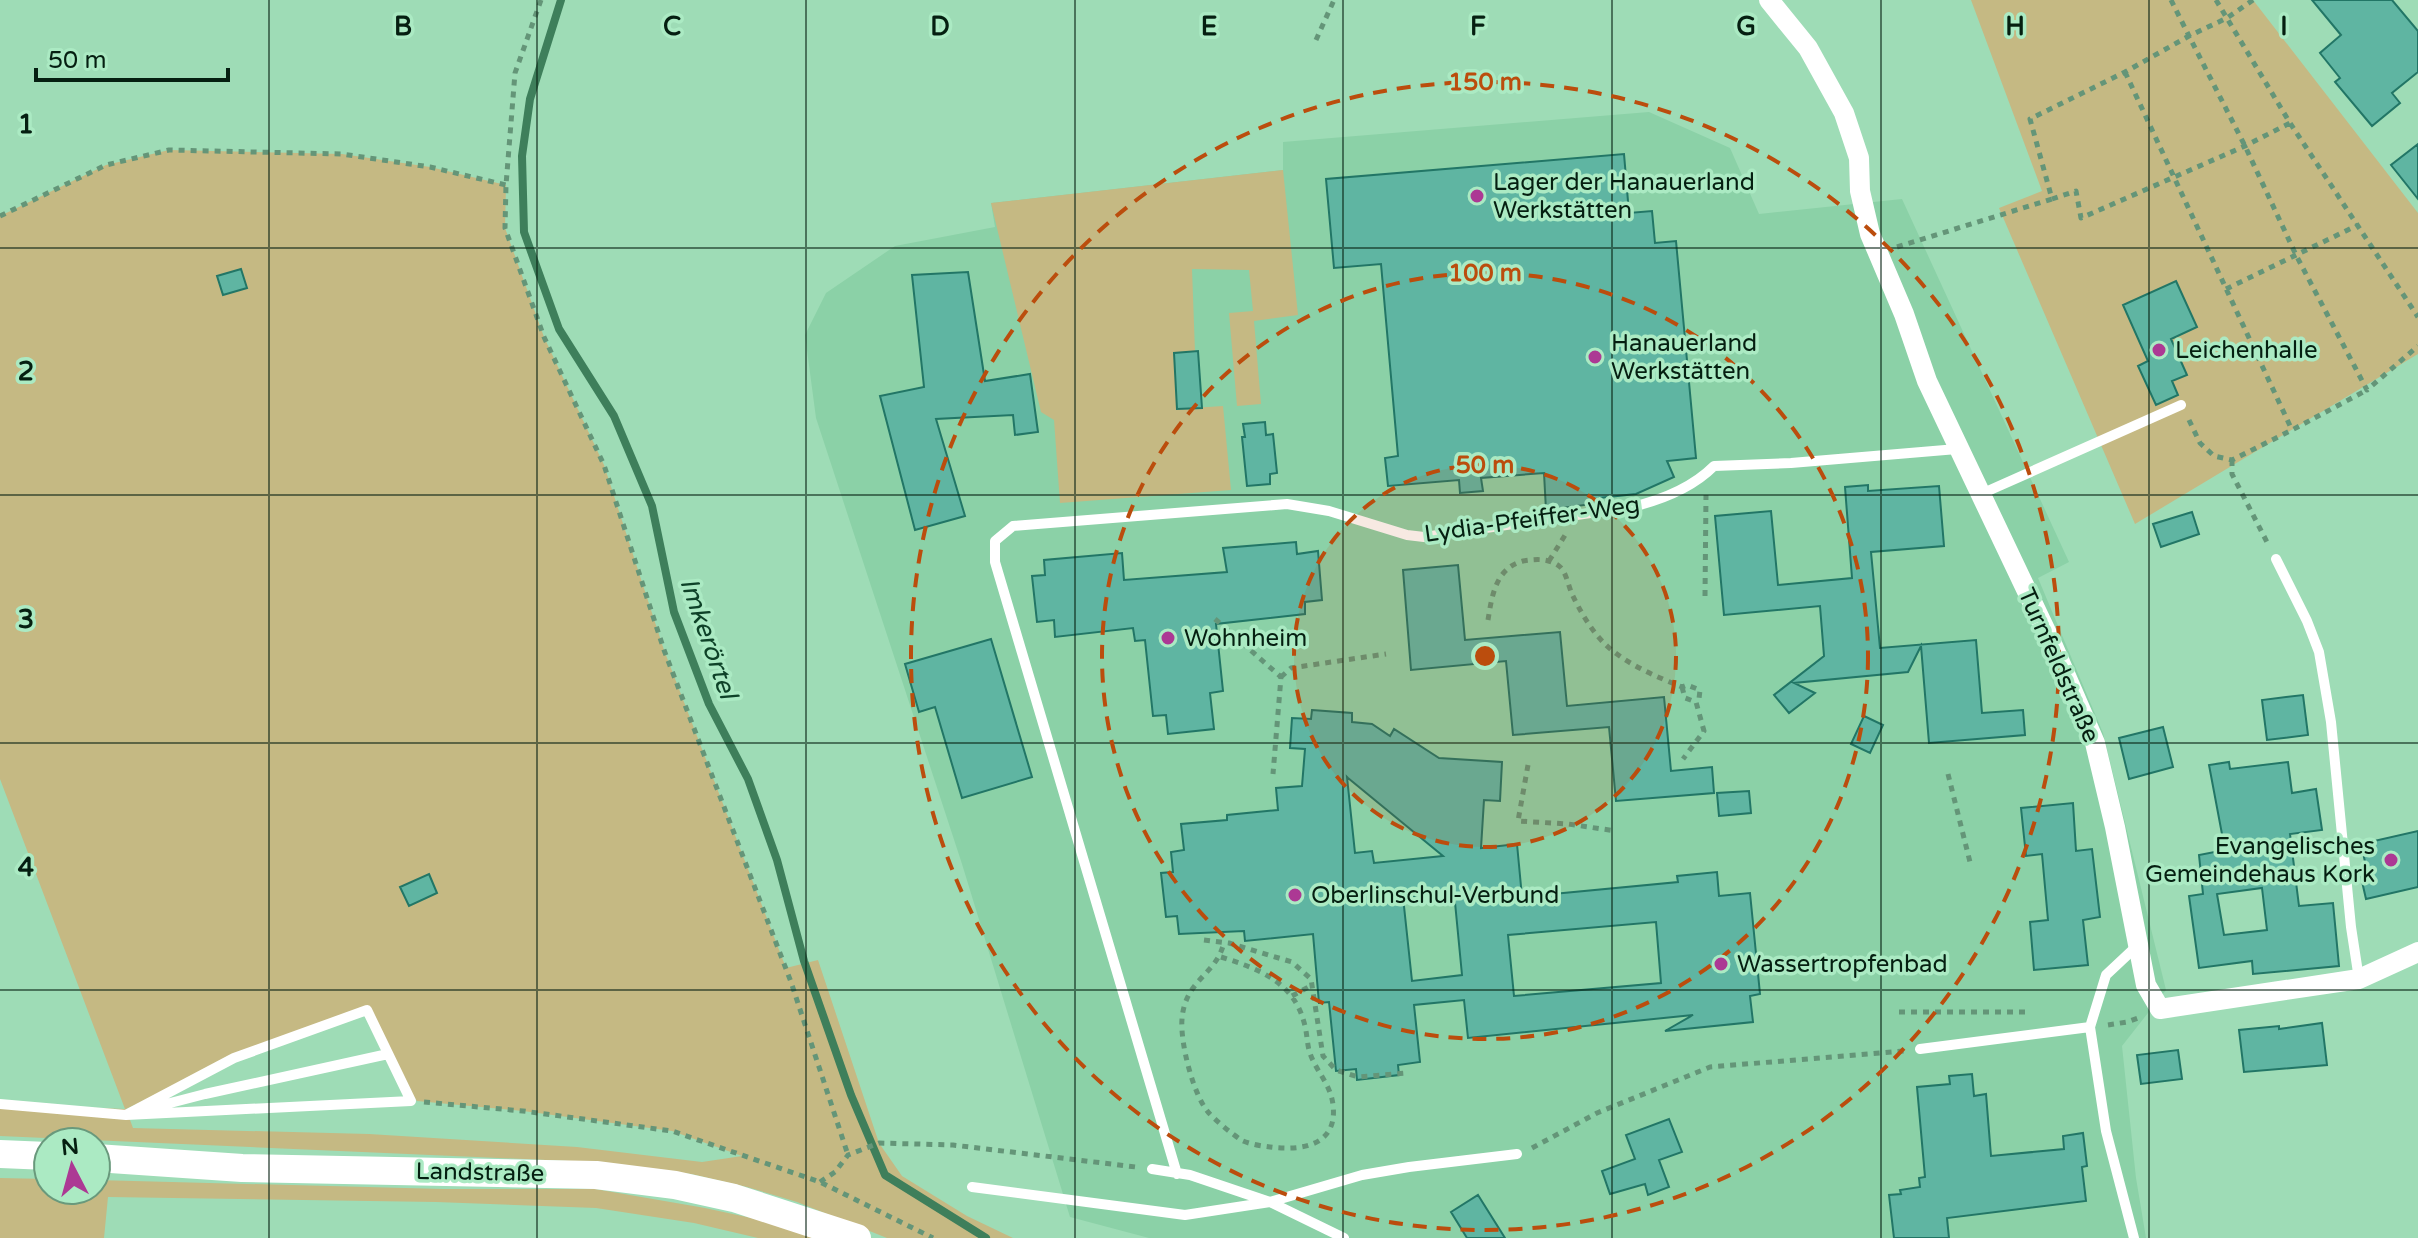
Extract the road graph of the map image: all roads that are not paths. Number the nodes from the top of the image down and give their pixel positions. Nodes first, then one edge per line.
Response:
1 (1769, 0) edge
2 (2181, 405) road end
3 (1957, 449) junction
4 (1979, 495) junction
5 (2276, 559) road end
6 (2139, 944) junction
7 (2418, 952) edge
8 (2359, 979) junction
9 (2090, 1027) junction
10 (1920, 1049) road end
11 (388, 1054) junction
12 (0, 1104) edge
13 (126, 1115) junction
14 (0, 1154) edge
15 (1517, 1154) road end
16 (32, 1155) edge
17 (112, 1159) edge
18 (1152, 1169) road end
19 (1177, 1174) junction
20 (972, 1187) dead end
21 (1270, 1202) junction
22 (857, 1238) edge
23 (1344, 1238) edge
24 (2134, 1238) edge

1 - 3 street, Turnfeldstraße
2 - 4 lane
3 - 4 street, Turnfeldstraße
3 - 19 lane, Lydia-Pfeiffer-Weg
4 - 6 street, Turnfeldstraße
5 - 8 lane
6 - 8 street, Turnfeldstraße
6 - 9 lane
7 - 8 street
9 - 10 lane
9 - 24 lane
11 - 13 lane
11 - 13 lane
11 - 13 lane
12 - 13 lane
14 - 16 main road
15 - 21 lane
17 - 22 main road, Landstraße
18 - 19 lane
19 - 21 lane
20 - 21 lane
21 - 23 lane

